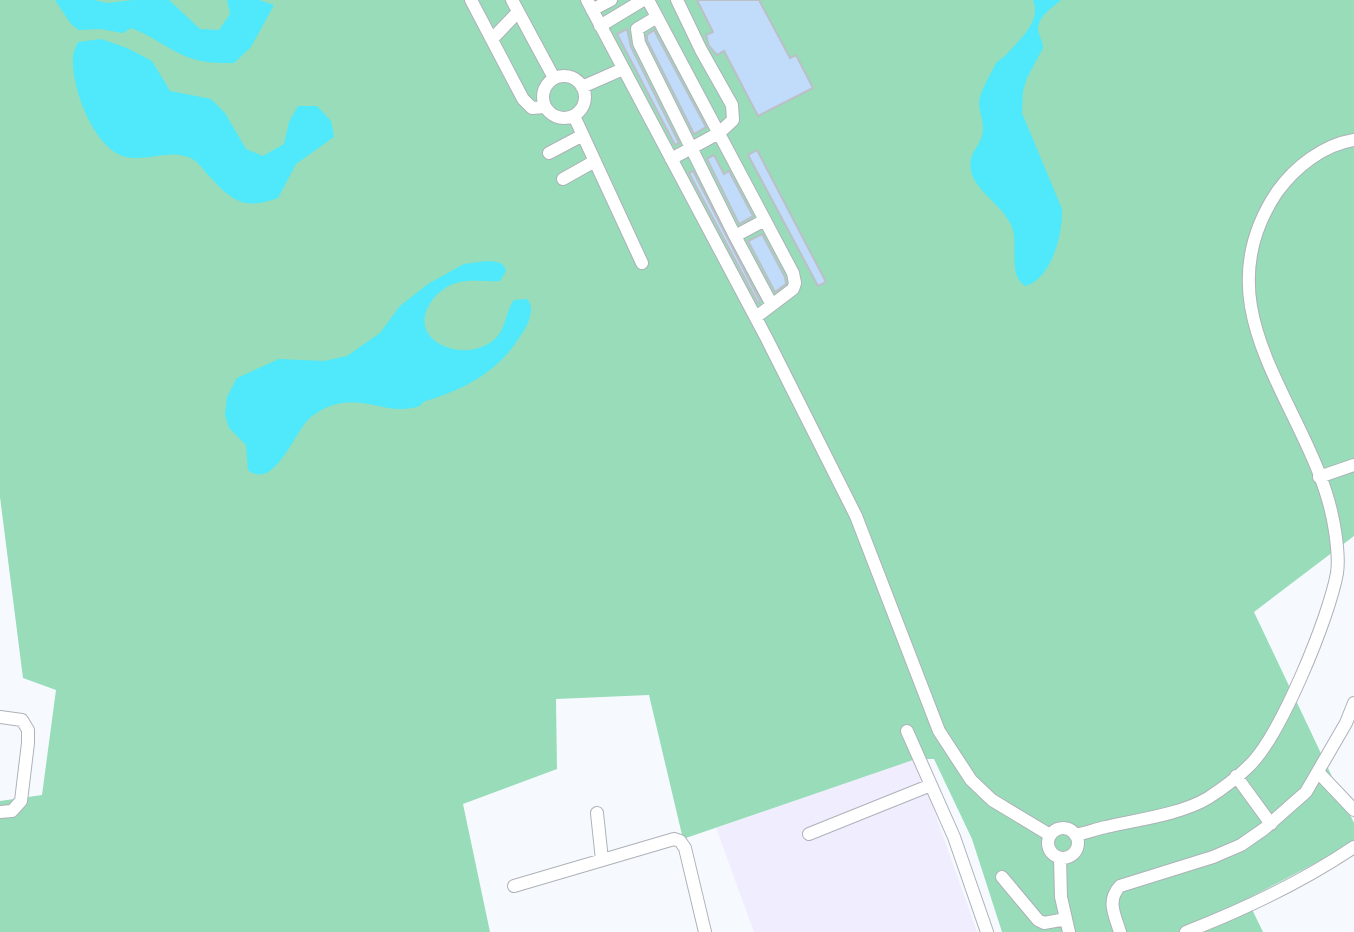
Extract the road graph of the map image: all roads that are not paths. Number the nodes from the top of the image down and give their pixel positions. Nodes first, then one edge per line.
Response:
1 (471, 0) edge
2 (611, 0) edge
3 (645, 0) edge
4 (677, 0) edge
5 (589, 5) edge
6 (515, 6) edge
7 (657, 16) junction
8 (600, 26) junction
9 (492, 39) junction
10 (701, 50) junction
11 (681, 61) junction
12 (623, 69) junction
13 (554, 78) junction
14 (582, 87) junction
15 (545, 107) junction
16 (573, 116) junction
17 (719, 134) junction
18 (583, 135) junction
19 (1354, 140) edge
20 (690, 147) junction
21 (548, 153) dead end
22 (671, 159) junction
23 (595, 161) junction
24 (563, 180) dead end
25 (765, 220) junction
26 (735, 236) junction
27 (642, 263) dead end
28 (772, 305) junction
29 (755, 317) junction
30 (1354, 465) edge
31 (1319, 477) junction
32 (1354, 703) edge
33 (0, 717) edge
34 (1350, 727) edge
35 (906, 731) dead end
36 (1318, 772) junction
37 (1236, 776) junction
38 (931, 785) junction
39 (1354, 810) edge
40 (0, 812) edge
41 (597, 813) dead end
42 (1271, 824) junction
43 (809, 834) dead end
44 (1051, 835) junction
45 (1075, 835) junction
46 (1354, 846) edge
47 (1060, 858) junction
48 (603, 860) junction
49 (1002, 877) dead end
50 (514, 886) dead end
51 (1068, 925) edge
52 (705, 932) edge
53 (987, 932) edge
54 (1120, 932) edge
55 (1186, 932) edge

1 - 9 street
2 - 5 street
3 - 7 street
3 - 8 street
4 - 10 street
5 - 8 street
6 - 9 street
6 - 13 street
7 - 11 street
7 - 20 street
8 - 12 street
9 - 15 street
10 - 11 street
10 - 17 street
11 - 17 street
12 - 14 street
12 - 22 street
13 - 14 street
13 - 15 street
14 - 16 street
15 - 16 street
16 - 18 street
17 - 20 street
17 - 25 street
18 - 21 street
18 - 23 street
19 - 31 street
20 - 22 street
20 - 26 street
22 - 29 street
23 - 24 street
23 - 27 street
25 - 26 street
25 - 28 street
26 - 28 street
28 - 29 street
29 - 44 street
30 - 31 street
31 - 37 street
32 - 34 street
33 - 40 street
34 - 36 street
35 - 38 street
36 - 39 street
36 - 42 street
37 - 42 street
37 - 45 street
38 - 43 street
38 - 53 street
41 - 48 street
42 - 54 street
44 - 45 street
44 - 47 street
45 - 47 street
46 - 55 street
47 - 51 street
48 - 50 street
48 - 52 street
49 - 51 street

